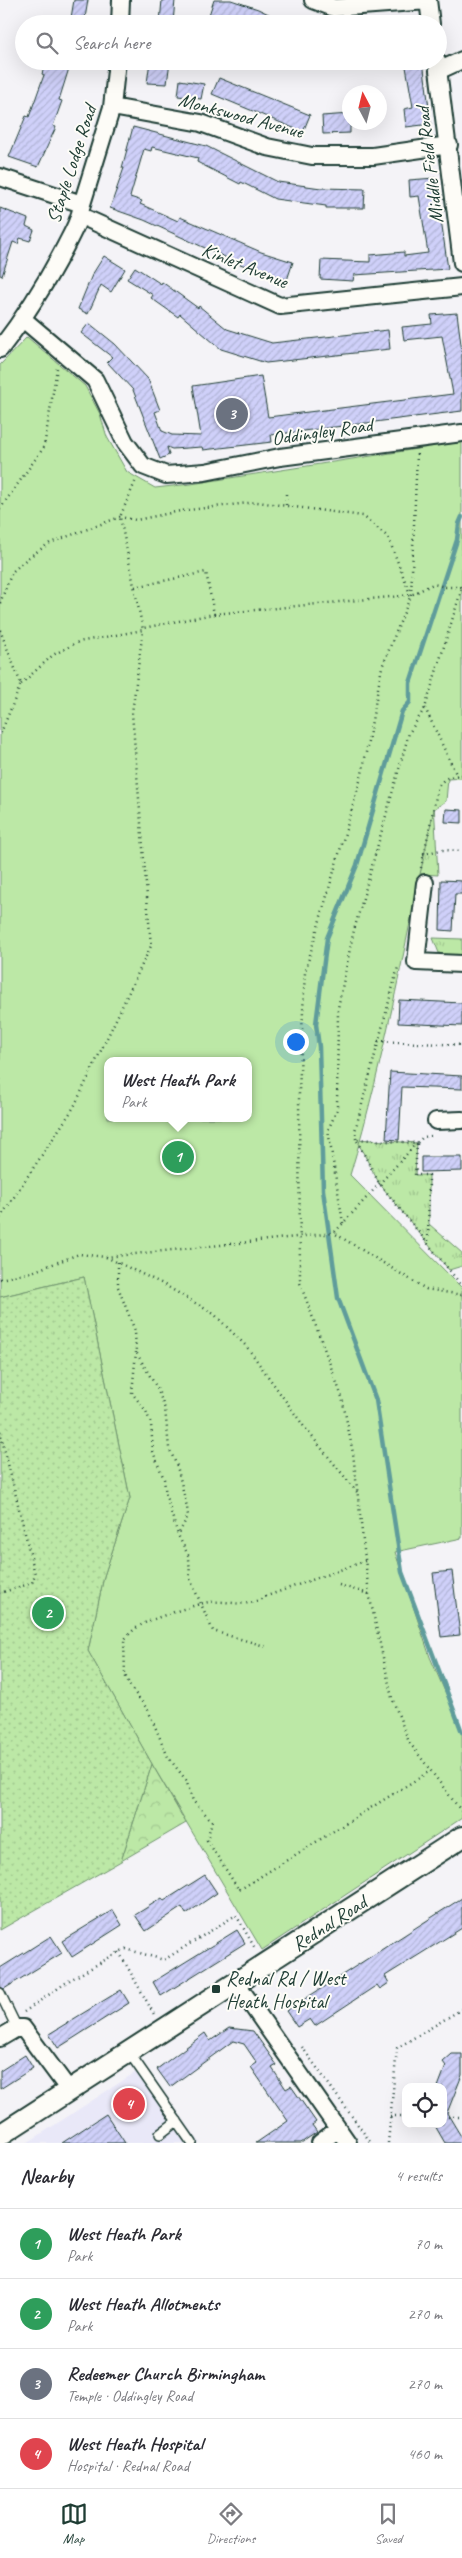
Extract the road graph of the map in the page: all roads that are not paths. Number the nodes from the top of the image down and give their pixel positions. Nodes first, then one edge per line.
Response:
1 (121, 0) edge
2 (313, 0) edge
3 (428, 0) edge
4 (120, 15) edge
5 (430, 15) edge
6 (462, 60) edge
7 (447, 64) edge
8 (116, 70) edge
9 (439, 70) edge
10 (112, 107) junction
11 (449, 145) junction
12 (0, 177) edge
13 (82, 210) junction
14 (461, 255) edge
15 (462, 287) edge
16 (23, 319) junction
17 (0, 349) edge
18 (462, 433) edge
19 (425, 883) road end
20 (462, 964) edge
21 (462, 1120) edge
22 (436, 1121) road end
23 (462, 1837) edge
24 (236, 1984) junction
25 (0, 1993) edge
26 (17, 2028) junction
27 (0, 2038) edge
28 (128, 2051) junction
29 (69, 2090) junction
30 (177, 2121) junction
31 (338, 2129) junction
32 (160, 2134) dead end
33 (0, 2135) edge
34 (192, 2143) edge
35 (320, 2143) edge
36 (348, 2143) edge

1 - 4 street
2 - 3 street
3 - 5 street
6 - 7 street
8 - 10 street, Staple Lodge Road
9 - 11 street, Middle Field Road
10 - 11 street, Monkswood Avenue
10 - 13 street, Staple Lodge Road
11 - 14 street, Middle Field Road
12 - 13 street, Kinlet Avenue
13 - 15 street, Kinlet Avenue
13 - 16 street, Staple Lodge Road
16 - 17 street, Staple Lodge Road
16 - 18 street, Oddingley Road
19 - 20 street
21 - 22 street
23 - 24 street, Rednal Road
24 - 28 street, Rednal Road
24 - 31 street
25 - 26 lane
26 - 27 street
26 - 29 street
28 - 29 street, Rednal Road
28 - 30 lane
29 - 33 street, Rednal Road
30 - 32 lane
30 - 34 lane
31 - 35 street
31 - 36 street

